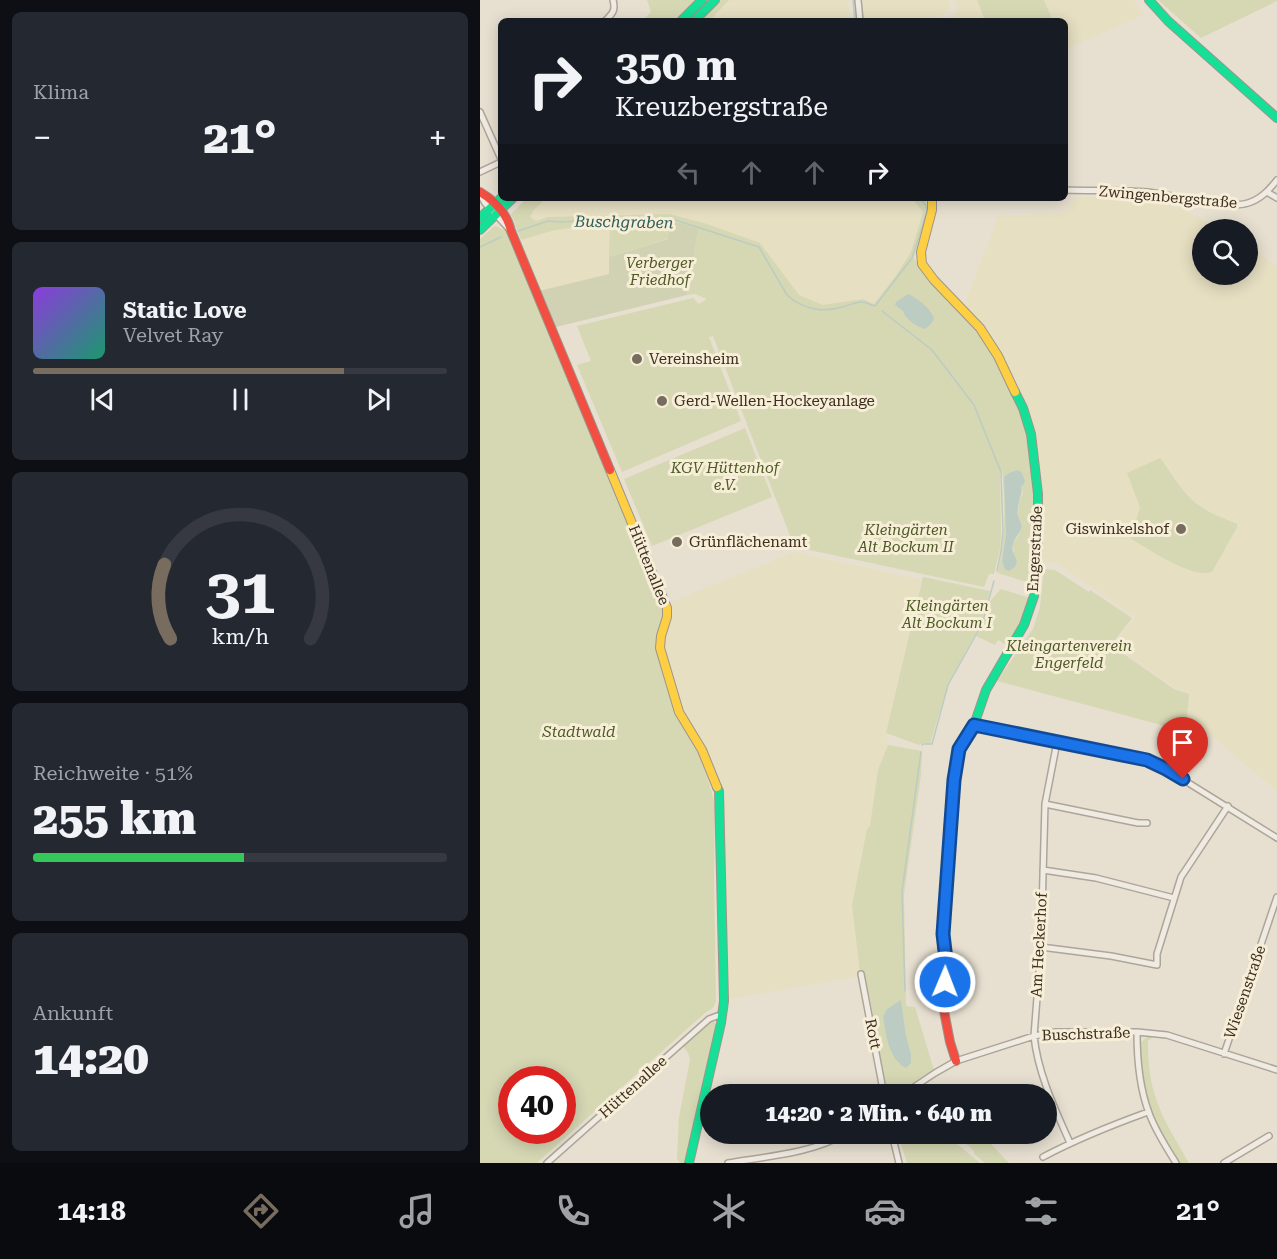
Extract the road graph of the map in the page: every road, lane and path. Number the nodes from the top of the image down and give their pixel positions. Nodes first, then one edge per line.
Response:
1 (613, 0) edge
2 (702, 0) edge
3 (715, 0) edge
4 (858, 0) edge
5 (1149, 0) edge
6 (608, 18) edge
7 (684, 18) edge
8 (697, 18) edge
9 (860, 18) edge
10 (480, 112) edge
11 (1277, 118) edge
12 (498, 153) edge
13 (498, 162) edge
14 (480, 172) edge
15 (1277, 180) edge
16 (1068, 190) edge
17 (1267, 192) junction
18 (480, 193) edge
19 (1277, 198) edge
20 (510, 201) edge
21 (932, 201) edge
22 (495, 203) edge
23 (498, 213) junction
24 (480, 218) edge
25 (480, 230) edge
26 (974, 725) junction
27 (1057, 742) junction
28 (1046, 804) junction
29 (1228, 806) junction
30 (1148, 822) dead end
31 (1277, 838) edge
32 (1043, 870) junction
33 (1277, 897) edge
34 (1174, 898) junction
35 (1041, 947) junction
36 (861, 974) dead end
37 (722, 1017) junction
38 (1137, 1032) junction
39 (1034, 1036) junction
40 (1224, 1054) junction
41 (956, 1061) junction
42 (1277, 1070) edge
43 (882, 1084) edge
44 (918, 1084) edge
45 (1149, 1112) junction
46 (1269, 1136) dead end
47 (1070, 1143) junction
48 (819, 1144) edge
49 (894, 1144) edge
50 (1043, 1157) dead end
51 (547, 1163) edge
52 (689, 1163) edge
53 (728, 1163) edge
54 (899, 1163) edge
55 (1176, 1163) edge
56 (1224, 1163) edge

1 - 6 street
2 - 7 street
3 - 8 street
4 - 9 street
5 - 11 street
10 - 12 street
13 - 14 street
15 - 17 street, Zwingenbergstraße
16 - 17 street, Zwingenbergstraße
17 - 19 street
18 - 22 street
20 - 23 street
21 - 26 street, Engerstraße
22 - 23 street, Hüttenallee
22 - 24 street
23 - 25 street
23 - 37 street, Hüttenallee
26 - 27 street
26 - 41 street, Engerstraße
27 - 28 street, Am Heckerhof
27 - 29 street
28 - 30 street
28 - 32 street, Am Heckerhof
29 - 31 street
29 - 34 street
32 - 34 street
32 - 35 street, Am Heckerhof
33 - 40 street, Wiesenstraße
34 - 35 street
35 - 39 street, Am Heckerhof
36 - 43 street, Rott
37 - 51 street, Hüttenallee
37 - 52 street, Hüttenallee
38 - 39 street, Buschstraße
38 - 40 street, Buschstraße
38 - 45 street
39 - 41 street, Buschstraße
39 - 47 street, Am Heckerhof
40 - 42 street, Buschstraße
41 - 44 street, Buschstraße
45 - 47 street
45 - 55 street
46 - 56 street
47 - 50 street
48 - 53 street
49 - 54 street

